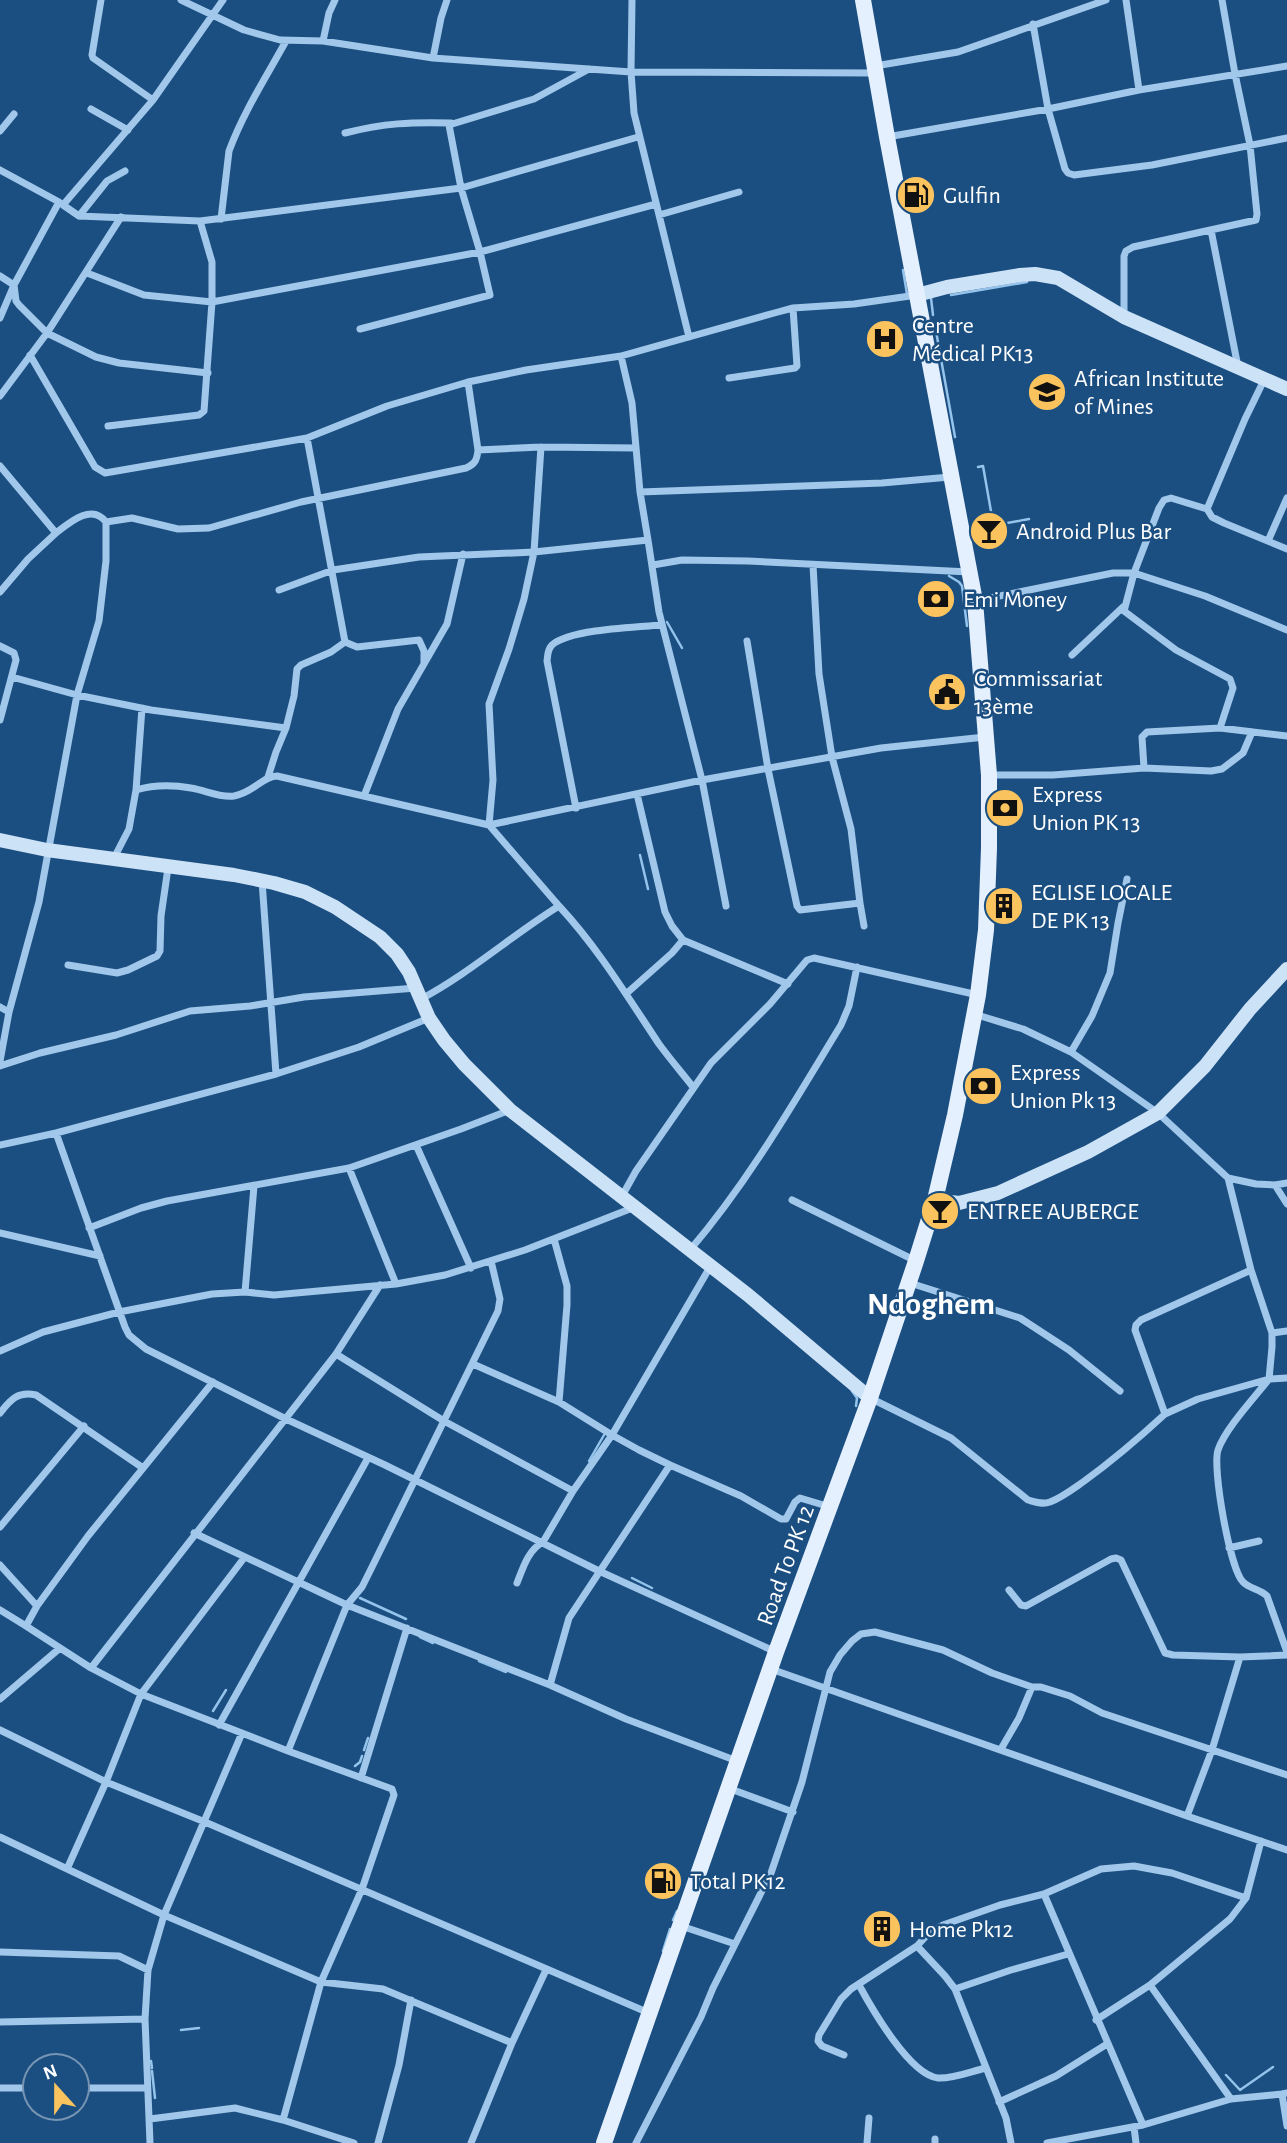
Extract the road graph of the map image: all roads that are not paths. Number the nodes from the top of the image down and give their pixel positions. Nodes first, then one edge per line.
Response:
1 (101, 0) edge
2 (181, 0) edge
3 (223, 0) edge
4 (335, 0) edge
5 (447, 0) edge
6 (632, 0) edge
7 (863, 0) edge
8 (1106, 0) edge
9 (1126, 0) edge
10 (1222, 0) edge
11 (212, 15) junction
12 (1033, 24) junction
13 (286, 41) junction
14 (323, 41) junction
15 (433, 58) junction
16 (1287, 66) edge
17 (589, 69) junction
18 (874, 69) junction
19 (631, 72) junction
20 (1234, 74) junction
21 (1139, 90) junction
22 (153, 100) junction
23 (1048, 108) junction
24 (91, 109) dead end
25 (14, 114) dead end
26 (452, 122) junction
27 (128, 130) junction
28 (0, 131) edge
29 (345, 133) dead end
30 (638, 137) junction
31 (887, 137) junction
32 (1287, 138) edge
33 (1250, 145) junction
34 (0, 170) edge
35 (125, 171) dead end
36 (461, 188) junction
37 (739, 192) dead end
38 (61, 204) junction
39 (656, 204) junction
40 (659, 215) junction
41 (79, 216) junction
42 (121, 217) junction
43 (221, 219) junction
44 (200, 221) junction
45 (1211, 230) junction
46 (480, 253) junction
47 (87, 273) junction
48 (0, 276) edge
49 (13, 285) junction
50 (918, 295) junction
51 (212, 302) junction
52 (793, 309) junction
53 (1124, 317) junction
54 (0, 318) edge
55 (360, 329) dead end
56 (47, 333) junction
57 (689, 337) junction
58 (30, 355) junction
59 (621, 356) junction
60 (1238, 369) junction
61 (208, 373) junction
62 (729, 378) dead end
63 (1264, 380) junction
64 (468, 382) junction
65 (1287, 388) edge
66 (0, 396) edge
67 (108, 426) dead end
68 (307, 438) junction
69 (541, 447) junction
70 (636, 448) junction
71 (478, 450) junction
72 (0, 466) edge
73 (951, 477) junction
74 (640, 492) junction
75 (319, 498) junction
76 (1287, 498) edge
77 (1207, 509) junction
78 (106, 522) junction
79 (56, 533) junction
80 (648, 540) junction
81 (1269, 541) junction
82 (1287, 549) edge
83 (534, 552) junction
84 (463, 554) junction
85 (653, 565) junction
86 (813, 565) junction
87 (333, 570) junction
88 (969, 572) junction
89 (1134, 573) junction
90 (279, 590) dead end
91 (0, 592) edge
92 (975, 601) junction
93 (1124, 607) junction
94 (663, 625) junction
95 (1287, 630) edge
96 (747, 641) dead end
97 (345, 642) junction
98 (0, 646) edge
99 (1072, 655) dead end
100 (424, 664) junction
101 (12, 677) junction
102 (77, 695) junction
103 (142, 708) junction
104 (0, 720) edge
105 (286, 728) junction
106 (1220, 728) junction
107 (1252, 732) junction
108 (1287, 736) edge
109 (986, 737) junction
110 (832, 757) junction
111 (1144, 768) junction
112 (768, 769) junction
113 (989, 775) junction
114 (268, 777) junction
115 (702, 780) junction
116 (136, 790) junction
117 (637, 794) junction
118 (364, 796) junction
119 (576, 808) junction
120 (489, 825) junction
121 (0, 840) edge
122 (47, 850) junction
123 (114, 858) junction
124 (168, 868) junction
125 (1127, 879) dead end
126 (262, 881) junction
127 (860, 903) junction
128 (559, 906) junction
129 (726, 906) dead end
130 (864, 926) dead end
131 (683, 940) junction
132 (68, 965) dead end
133 (857, 967) junction
134 (1287, 969) edge
135 (788, 984) junction
136 (419, 993) junction
137 (627, 993) junction
138 (978, 995) junction
139 (270, 1003) junction
140 (0, 1007) edge
141 (9, 1012) junction
142 (974, 1014) junction
143 (429, 1018) junction
144 (1071, 1052) junction
145 (0, 1064) edge
146 (276, 1074) junction
147 (693, 1087) junction
148 (510, 1110) junction
149 (1158, 1113) junction
150 (56, 1133) junction
151 (0, 1145) edge
152 (416, 1145) junction
153 (349, 1168) junction
154 (1228, 1178) junction
155 (1287, 1182) edge
156 (1275, 1185) junction
157 (254, 1186) junction
158 (622, 1196) junction
159 (792, 1200) dead end
160 (935, 1200) junction
161 (1287, 1203) edge
162 (635, 1206) junction
163 (89, 1228) junction
164 (0, 1233) edge
165 (554, 1239) junction
166 (690, 1251) junction
167 (100, 1255) junction
168 (491, 1261) junction
169 (916, 1261) junction
170 (710, 1267) junction
171 (471, 1268) junction
172 (1251, 1270) junction
173 (909, 1283) junction
174 (396, 1284) junction
175 (380, 1285) junction
176 (245, 1293) junction
177 (119, 1312) junction
178 (1287, 1331) edge
179 (1272, 1333) junction
180 (0, 1351) edge
181 (336, 1354) junction
182 (473, 1364) junction
183 (1287, 1378) edge
184 (1269, 1379) junction
185 (213, 1382) junction
186 (1120, 1391) dead end
187 (870, 1398) junction
188 (559, 1402) junction
189 (0, 1413) edge
190 (1165, 1414) junction
191 (286, 1419) junction
192 (444, 1421) junction
193 (84, 1426) junction
194 (612, 1436) junction
195 (368, 1458) junction
196 (670, 1465) junction
197 (143, 1468) junction
198 (416, 1481) junction
199 (573, 1491) junction
200 (830, 1507) junction
201 (0, 1527) edge
202 (194, 1533) junction
203 (1259, 1541) dead end
204 (543, 1542) junction
205 (1229, 1548) junction
206 (244, 1558) junction
207 (0, 1564) edge
208 (599, 1571) junction
209 (300, 1583) junction
210 (517, 1583) dead end
211 (1009, 1590) dead end
212 (348, 1605) junction
213 (37, 1606) junction
214 (0, 1610) edge
215 (26, 1626) junction
216 (407, 1628) junction
217 (60, 1648) junction
218 (1287, 1653) edge
219 (1240, 1657) junction
220 (774, 1660) junction
221 (90, 1668) junction
222 (550, 1685) junction
223 (1032, 1687) junction
224 (825, 1689) junction
225 (141, 1694) junction
226 (0, 1699) edge
227 (219, 1725) junction
228 (0, 1730) edge
229 (242, 1733) junction
230 (1001, 1749) junction
231 (1212, 1750) junction
232 (288, 1751) junction
233 (738, 1761) junction
234 (1287, 1774) edge
235 (361, 1778) junction
236 (106, 1782) junction
237 (728, 1788) junction
238 (793, 1812) junction
239 (1187, 1816) junction
240 (205, 1822) junction
241 (0, 1837) edge
242 (1261, 1841) junction
243 (1287, 1850) edge
244 (67, 1869) junction
245 (362, 1889) junction
246 (1044, 1894) junction
247 (1246, 1898) junction
248 (164, 1915) junction
249 (680, 1925) junction
250 (735, 1944) junction
251 (917, 1946) junction
252 (0, 1952) edge
253 (1068, 1954) junction
254 (148, 1970) junction
255 (546, 1970) junction
256 (321, 1982) junction
257 (859, 1985) junction
258 (1150, 1985) junction
259 (955, 1989) junction
260 (411, 2000) junction
261 (649, 2013) junction
262 (145, 2019) junction
263 (1096, 2020) junction
264 (0, 2022) edge
265 (512, 2043) junction
266 (1107, 2045) junction
267 (844, 2055) dead end
268 (986, 2068) junction
269 (0, 2088) edge
270 (21, 2088) edge
271 (91, 2088) edge
272 (147, 2088) junction
273 (1284, 2093) edge
274 (1231, 2099) junction
275 (999, 2102) junction
276 (869, 2118) dead end
277 (150, 2119) junction
278 (282, 2120) junction
279 (1143, 2125) junction
280 (1287, 2126) edge
281 (1134, 2127) junction
282 (608, 2142) edge
283 (150, 2143) edge
284 (354, 2143) edge
285 (379, 2143) edge
286 (471, 2143) edge
287 (636, 2143) edge
288 (867, 2143) edge
289 (1011, 2143) edge
290 (1047, 2143) edge
291 (1136, 2143) edge

1 - 22 street
2 - 11 street
3 - 11 street
4 - 14 street
5 - 15 street
6 - 19 street
7 - 18 main road, Road To PK 12
8 - 12 street
9 - 21 street
10 - 20 street
11 - 13 street
11 - 22 street
12 - 18 street
12 - 23 street
13 - 14 street
13 - 43 street
14 - 15 street
15 - 17 street
16 - 20 street
17 - 19 street
17 - 26 street
18 - 19 street
18 - 31 main road, Road To PK 12
19 - 30 street
20 - 21 street
20 - 33 street
21 - 23 street
22 - 27 street
23 - 31 street
23 - 33 street
24 - 27 street
25 - 28 street
26 - 29 street
26 - 36 street
27 - 38 street
30 - 36 street
30 - 39 street
31 - 50 main road, Road To PK 12
32 - 33 street
33 - 45 street
34 - 38 street
35 - 41 street
36 - 43 street
36 - 46 street
37 - 40 street
38 - 41 street
38 - 49 street
39 - 40 street
39 - 46 street
40 - 57 street
41 - 42 street
42 - 44 street
42 - 47 street
43 - 44 street
44 - 51 street
45 - 53 street
45 - 60 street
46 - 51 street
46 - 55 street
47 - 51 street
47 - 56 street
48 - 49 street
49 - 54 street
49 - 56 street
50 - 52 street
50 - 53 street
50 - 73 main road, Road To PK 12
51 - 61 street
52 - 57 street
52 - 62 street
53 - 60 street
56 - 58 street
56 - 61 street
57 - 59 street
58 - 66 street
58 - 68 street
59 - 64 street
59 - 70 street
60 - 63 street
61 - 67 street
63 - 65 street
63 - 77 street
64 - 68 street
64 - 71 street
68 - 75 street
69 - 70 street
69 - 71 street
69 - 83 street
70 - 74 street
71 - 75 street
72 - 79 street
73 - 74 street
73 - 88 main road, Road To PK 12
74 - 80 street
75 - 78 street
75 - 87 street
76 - 81 street
77 - 81 street
77 - 89 street
78 - 79 street
78 - 102 street
79 - 91 street
80 - 83 street
80 - 85 street
81 - 82 street
83 - 84 street
83 - 120 street
84 - 87 street
84 - 100 street
85 - 86 street
85 - 94 street
86 - 88 street
86 - 110 street
87 - 90 street
87 - 97 street
88 - 92 main road, Road To PK 12
89 - 92 street
89 - 93 street
89 - 95 street
92 - 109 main road, Road To PK 12
93 - 99 street
93 - 106 street
94 - 115 street
94 - 119 street
96 - 112 street
97 - 100 street
97 - 105 street
98 - 101 street
100 - 118 street
101 - 102 street
101 - 104 street
102 - 103 street
102 - 122 street
103 - 105 street
103 - 116 street
105 - 114 street
106 - 107 street
106 - 111 street
107 - 108 street
107 - 111 street
109 - 110 street
109 - 113 main road, Road To PK 12
110 - 112 street
110 - 127 street
111 - 113 street
112 - 115 street
112 - 127 street
113 - 138 main road, Road To PK 12
114 - 116 street
114 - 118 street
115 - 117 street
115 - 129 street
116 - 123 street
117 - 119 street
117 - 131 street
118 - 120 street
119 - 120 street
120 - 128 street
121 - 122 street
122 - 123 street
122 - 141 street
123 - 124 street
124 - 126 street
124 - 132 street
125 - 144 street
126 - 136 street
126 - 139 street
127 - 130 street
128 - 136 street
128 - 137 street
131 - 135 street
131 - 137 street
133 - 135 street
133 - 138 street
133 - 166 street
134 - 149 street
135 - 147 street
136 - 139 street
136 - 143 street
137 - 147 street
138 - 142 main road, Road To PK 12
139 - 145 street
139 - 146 street
140 - 141 street
141 - 145 street
142 - 144 street
142 - 160 main road, Road To PK 12
143 - 146 street
143 - 148 street
144 - 149 street
146 - 150 street
147 - 158 street
148 - 152 street
148 - 158 street
149 - 154 street
149 - 160 street
150 - 151 street
150 - 163 street
152 - 153 street
152 - 171 street
153 - 157 street
153 - 174 street
154 - 156 street
154 - 172 street
155 - 156 street
156 - 161 street
157 - 163 street
157 - 176 street
158 - 162 street
159 - 169 street
160 - 169 main road, Road To PK 12
162 - 165 street
162 - 166 street
163 - 167 street
164 - 167 street
165 - 168 street
165 - 188 street
166 - 170 street
167 - 177 street
168 - 171 street
168 - 182 street
169 - 173 main road, Road To PK 12
170 - 187 street
170 - 194 street
171 - 174 street
172 - 179 street
172 - 190 street
173 - 186 street
173 - 187 main road, Road To PK 12
174 - 175 street
175 - 176 street
175 - 181 street
176 - 177 street
177 - 180 street
177 - 185 street
178 - 179 street
179 - 184 street
181 - 191 street
181 - 192 street
182 - 188 street
182 - 192 street
183 - 184 street
184 - 190 street
184 - 205 street
185 - 191 street
185 - 197 street
187 - 190 street
187 - 200 main road, Road To PK 12
188 - 194 street
189 - 193 street
191 - 195 street
191 - 202 street
192 - 198 street
192 - 199 street
193 - 197 street
193 - 201 street
194 - 196 street
194 - 199 street
195 - 198 street
195 - 209 street
196 - 200 street
196 - 208 street
197 - 213 street
198 - 204 street
198 - 212 street
199 - 204 street
200 - 220 main road, Road To PK 12
202 - 206 street
202 - 221 street
203 - 205 street
204 - 208 street
204 - 210 street
205 - 218 street
206 - 209 street
206 - 225 street
207 - 213 street
208 - 220 street
208 - 222 street
209 - 212 street
209 - 227 street
211 - 219 street
212 - 216 street
212 - 232 street
213 - 215 street
214 - 215 street
215 - 217 street
216 - 222 street
216 - 235 street
217 - 221 street
217 - 226 street
218 - 219 street
219 - 231 street
220 - 224 street
220 - 233 main road, Road To PK 12
221 - 225 street
222 - 233 street
223 - 224 street
223 - 230 street
223 - 231 street
224 - 230 street
224 - 238 street
225 - 227 street
225 - 236 street
227 - 229 street
228 - 236 street
229 - 232 street
229 - 240 street
230 - 239 street
231 - 234 street
231 - 239 street
232 - 235 street
233 - 237 main road, Road To PK 12
235 - 245 street
236 - 240 street
236 - 244 street
237 - 238 street
237 - 249 main road, Road To PK 12
238 - 250 street
239 - 242 street
240 - 245 street
240 - 248 street
241 - 244 street
242 - 243 street
242 - 247 street
244 - 248 street
245 - 255 street
245 - 256 street
246 - 247 street
246 - 251 street
246 - 253 street
247 - 258 street
248 - 254 street
248 - 256 street
249 - 250 street
249 - 261 main road, Road To PK 12
250 - 287 street
251 - 257 street
251 - 259 street
252 - 254 street
253 - 259 street
253 - 263 street
254 - 262 street
255 - 261 street
255 - 265 street
256 - 260 street
256 - 278 street
257 - 267 street
257 - 268 street
258 - 263 street
258 - 274 street
259 - 268 street
260 - 265 street
260 - 285 street
261 - 282 main road, Road To PK 12
262 - 264 street
262 - 272 street
263 - 266 street
265 - 286 street
266 - 275 street
266 - 279 street
268 - 275 street
269 - 270 street
271 - 272 street
272 - 277 street
273 - 274 street
273 - 280 street
274 - 279 street
275 - 289 street
276 - 288 street
277 - 278 street
277 - 283 street
278 - 284 street
279 - 281 street
281 - 290 street
281 - 291 street

